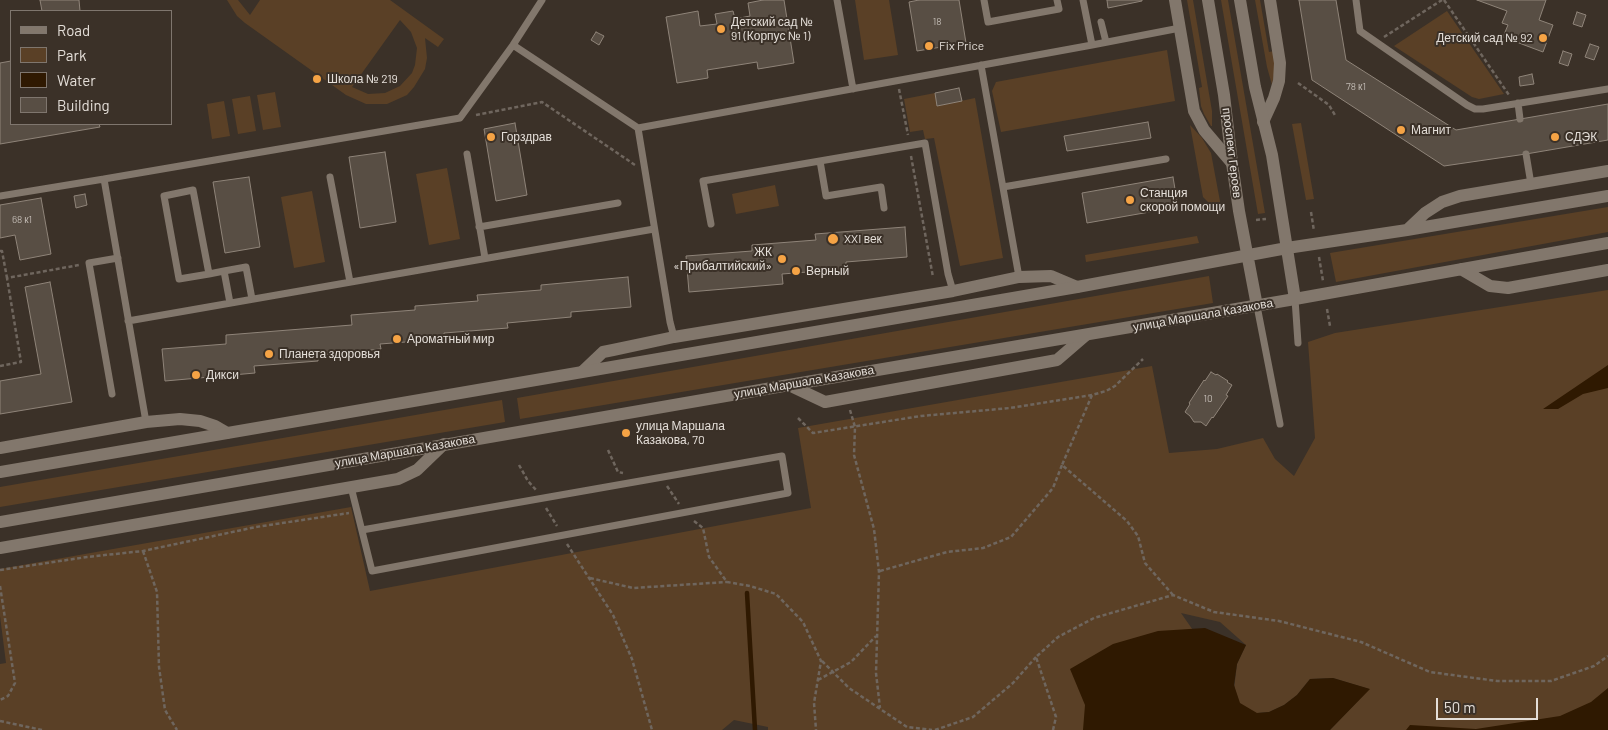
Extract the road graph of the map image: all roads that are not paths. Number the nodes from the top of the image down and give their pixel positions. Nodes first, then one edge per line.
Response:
1 (542, 0) edge
2 (837, 0) edge
3 (984, 0) edge
4 (1057, 0) edge
5 (1083, 0) edge
6 (1175, 0) edge
7 (1208, 0) edge
8 (1240, 0) edge
9 (1270, 0) edge
10 (1356, 0) edge
11 (1101, 22) dead end
12 (1180, 28) junction
13 (1106, 42) junction
14 (513, 45) junction
15 (1092, 45) junction
16 (980, 65) junction
17 (853, 88) junction
18 (1608, 89) edge
19 (1514, 104) junction
20 (1520, 119) dead end
21 (1263, 122) junction
22 (638, 128) junction
23 (467, 154) dead end
24 (1526, 154) dead end
25 (1166, 159) dead end
26 (820, 161) junction
27 (1232, 163) junction
28 (1608, 171) edge
29 (330, 177) dead end
30 (104, 179) junction
31 (1531, 184) junction
32 (1003, 187) junction
33 (0, 196) edge
34 (1608, 196) edge
35 (618, 203) dead end
36 (884, 208) dead end
37 (711, 224) dead end
38 (479, 227) junction
39 (654, 228) junction
40 (1407, 230) junction
41 (1608, 243) edge
42 (1287, 248) junction
43 (1247, 255) junction
44 (118, 258) junction
45 (485, 258) junction
46 (1461, 269) junction
47 (1608, 270) edge
48 (224, 271) junction
49 (209, 274) junction
50 (1019, 277) junction
51 (350, 282) junction
52 (1077, 287) junction
53 (953, 291) junction
54 (252, 299) junction
55 (1295, 299) junction
56 (230, 303) junction
57 (1257, 306) junction
58 (128, 321) junction
59 (1086, 335) junction
60 (674, 337) junction
61 (1298, 343) dead end
62 (583, 371) junction
63 (789, 385) junction
64 (112, 394) dead end
65 (146, 422) junction
66 (1280, 424) dead end
67 (227, 434) junction
68 (444, 444) junction
69 (0, 448) edge
70 (0, 472) edge
71 (351, 487) junction
72 (0, 522) edge
73 (362, 530) junction
74 (0, 548) edge

1 - 14 lane
2 - 17 lane
3 - 4 lane
5 - 15 lane
6 - 12 street
7 - 27 street, проспект Героев
8 - 21 street
9 - 21 street
10 - 19 lane
11 - 13 lane
12 - 13 lane
12 - 27 street
13 - 15 lane
14 - 22 lane
14 - 30 lane
15 - 16 lane
16 - 17 lane
16 - 32 lane
17 - 22 lane
18 - 19 lane
19 - 20 lane
21 - 42 street
22 - 39 lane
23 - 38 lane
24 - 31 lane
25 - 32 lane
26 - 36 lane
26 - 37 lane
26 - 53 lane
27 - 43 street, проспект Героев
28 - 31 street
29 - 51 lane
30 - 33 lane
30 - 44 lane
31 - 40 street
32 - 50 lane
34 - 40 street
35 - 38 lane
38 - 45 lane
39 - 45 lane
39 - 60 lane
40 - 42 street
41 - 46 street, улица Маршала Казакова
42 - 43 street
42 - 55 street
43 - 52 street
43 - 57 street, проспект Героев
44 - 58 lane
44 - 64 lane
45 - 51 lane
46 - 47 street
46 - 55 street, улица Маршала Казакова
48 - 49 lane
48 - 54 lane
48 - 56 lane
49 - 49 lane
50 - 52 street
50 - 53 street
51 - 54 lane
52 - 62 street
53 - 60 street
54 - 56 lane
55 - 57 street, улица Маршала Казакова
55 - 61 lane
56 - 58 lane
57 - 59 street, улица Маршала Казакова
57 - 66 lane
58 - 65 lane
59 - 63 street, улица Маршала Казакова
59 - 63 street
60 - 62 street
62 - 67 street
63 - 68 street, улица Маршала Казакова
65 - 67 street
65 - 69 street
67 - 70 street
68 - 71 street
68 - 72 street, улица Маршала Казакова
71 - 73 lane
71 - 74 street
73 - 73 lane

